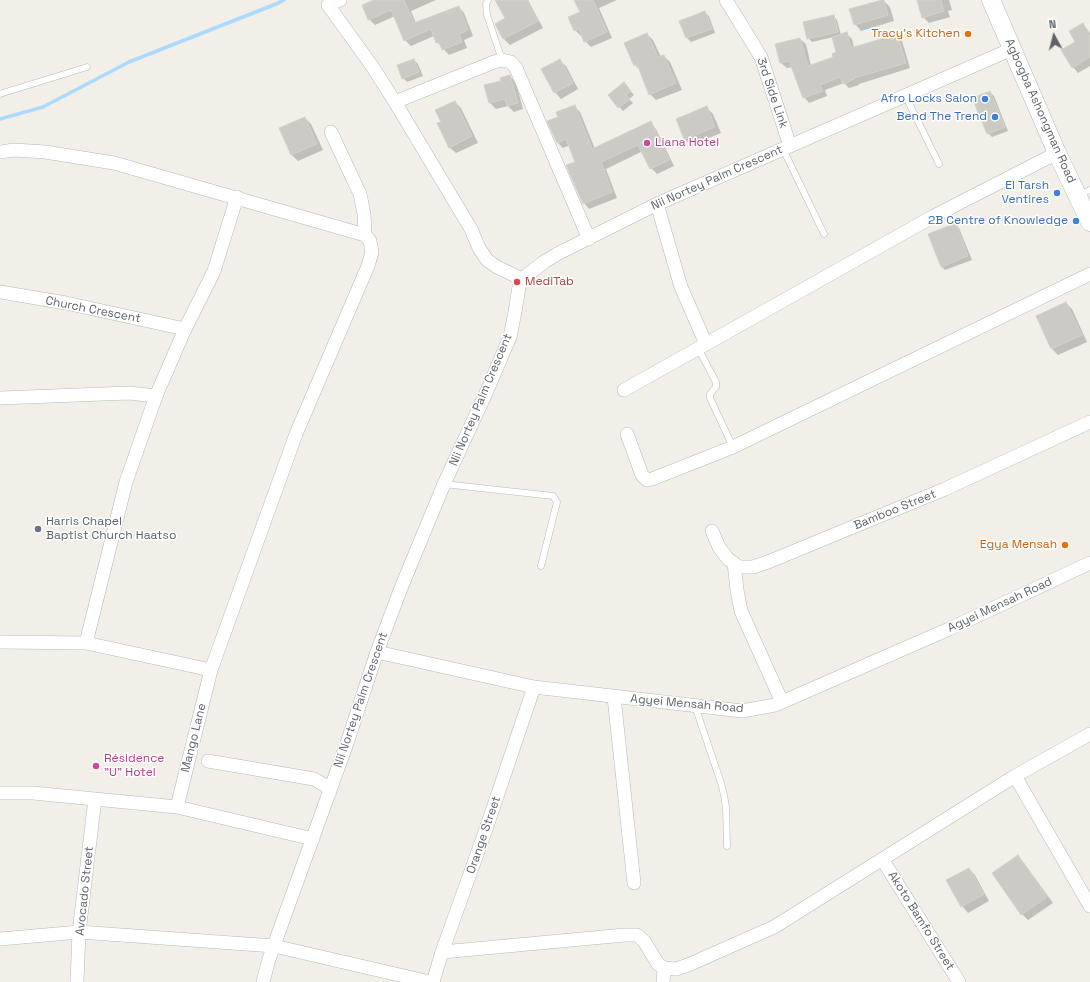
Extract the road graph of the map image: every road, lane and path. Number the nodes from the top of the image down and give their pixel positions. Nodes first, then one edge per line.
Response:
1 (488, 0) edge
2 (726, 0) edge
3 (991, 0) edge
4 (334, 2) edge
5 (1012, 50) junction
6 (502, 60) junction
7 (88, 66) dead end
8 (0, 94) edge
9 (905, 96) junction
10 (395, 102) junction
11 (331, 132) dead end
12 (787, 147) junction
13 (0, 152) edge
14 (1057, 153) junction
15 (939, 164) dead end
16 (1084, 193) edge
17 (237, 197) junction
18 (657, 204) junction
19 (1090, 222) edge
20 (824, 234) dead end
21 (365, 235) junction
22 (589, 239) junction
23 (1090, 274) edge
24 (522, 279) junction
25 (0, 292) edge
26 (185, 329) junction
27 (702, 346) junction
28 (624, 390) dead end
29 (156, 396) junction
30 (0, 398) edge
31 (1090, 422) edge
32 (626, 434) dead end
33 (733, 446) junction
34 (444, 484) junction
35 (712, 530) dead end
36 (734, 563) junction
37 (1090, 564) edge
38 (541, 566) dead end
39 (0, 642) edge
40 (86, 643) junction
41 (377, 652) junction
42 (211, 670) junction
43 (534, 687) junction
44 (614, 697) junction
45 (782, 702) junction
46 (695, 706) junction
47 (1090, 734) edge
48 (208, 760) dead end
49 (1015, 776) junction
50 (330, 792) junction
51 (0, 793) edge
52 (95, 799) junction
53 (177, 807) junction
54 (313, 839) junction
55 (727, 846) dead end
56 (882, 859) junction
57 (634, 883) dead end
58 (1090, 906) edge
59 (79, 932) junction
60 (0, 939) edge
61 (274, 946) junction
62 (442, 952) junction
63 (664, 968) junction
64 (77, 982) edge
65 (262, 982) edge
66 (430, 982) edge
67 (433, 982) edge
68 (662, 982) edge
69 (959, 982) edge

1 - 6 lane
2 - 12 street, 3rd Side Link
3 - 5 street, Agbogba Ashongman Road
4 - 10 street
5 - 9 street, Nii Nortey Palm Crescent
5 - 14 street, Agbogba Ashongman Road
6 - 10 street
6 - 22 street
7 - 8 lane
9 - 12 street, Nii Nortey Palm Crescent
9 - 15 lane
10 - 24 street
11 - 21 street, Mango Lane
12 - 18 street, Nii Nortey Palm Crescent
12 - 20 lane
13 - 17 street
14 - 16 street, Agbogba Ashongman Road
14 - 27 street
16 - 19 street, Agbogba Ashongman Road
17 - 21 street
17 - 26 street
18 - 22 street, Nii Nortey Palm Crescent
18 - 27 street
21 - 42 street, Mango Lane
22 - 24 street, Nii Nortey Palm Crescent
23 - 33 street
24 - 34 street, Nii Nortey Palm Crescent
25 - 26 street, Church Crescent
26 - 29 street
27 - 28 street
27 - 33 lane
29 - 30 street
29 - 40 street
31 - 36 street, Bamboo Street
32 - 33 street
34 - 38 lane
34 - 41 street, Nii Nortey Palm Crescent
35 - 36 street
36 - 45 street
37 - 45 street, Agyei Mensah Road
39 - 40 street
40 - 42 street
41 - 43 street, Agyei Mensah Road
41 - 50 street, Nii Nortey Palm Crescent
42 - 53 street, Mango Lane
43 - 44 street, Agyei Mensah Road
43 - 62 street, Orange Street
44 - 46 street, Agyei Mensah Road
44 - 57 street
45 - 46 street, Agyei Mensah Road
46 - 55 lane
47 - 49 street
48 - 50 street
49 - 56 street
49 - 58 street
50 - 54 street, Nii Nortey Palm Crescent
51 - 52 street
52 - 53 street
52 - 59 street, Avocado Street
53 - 54 street
54 - 61 street, Nii Nortey Palm Crescent
56 - 63 street
56 - 69 street, Akoto Bamfo Street
59 - 60 street
59 - 61 street
59 - 64 street, Avocado Street
61 - 65 street, Nii Nortey Palm Crescent
61 - 66 street
62 - 63 street
62 - 67 street, Orange Street
63 - 68 street

